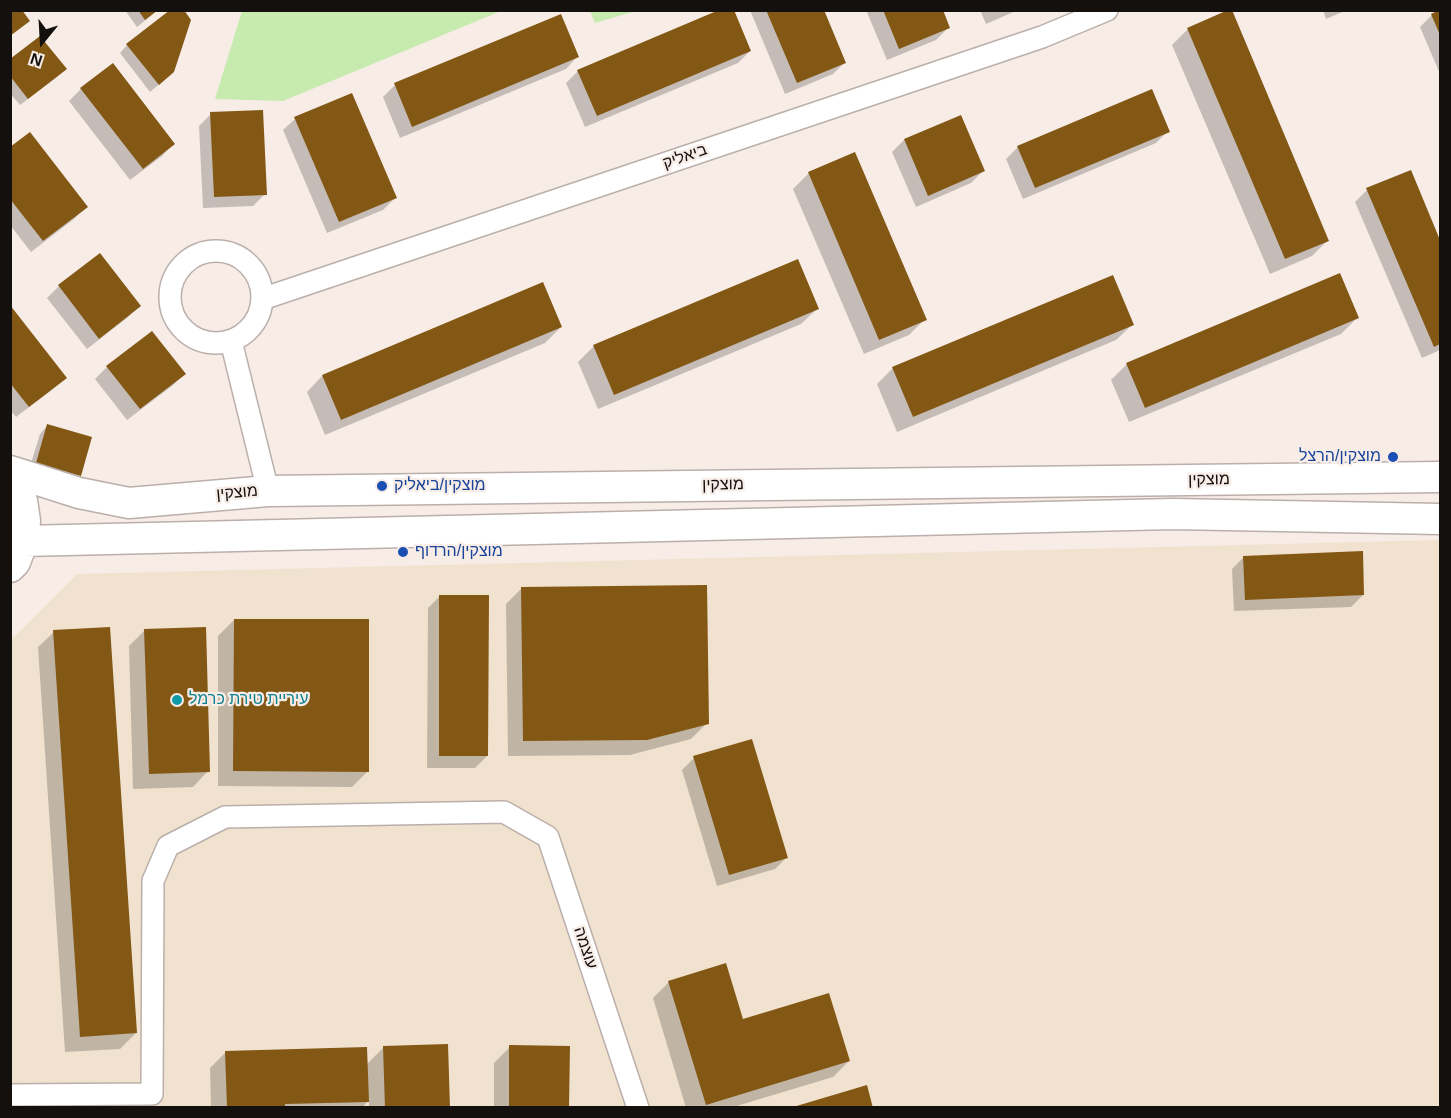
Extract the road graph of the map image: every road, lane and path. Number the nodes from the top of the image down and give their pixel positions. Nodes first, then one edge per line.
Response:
1 (1107, 10) edge
2 (262, 299) junction
3 (231, 341) junction
4 (10, 471) edge
5 (1440, 477) edge
6 (10, 479) edge
7 (268, 491) junction
8 (1440, 519) edge
9 (17, 554) edge
10 (10, 1095) edge
11 (152, 1101) edge
12 (638, 1107) edge

1 - 2 street, ביאליק
2 - 3 street
2 - 3 street
3 - 7 street
4 - 7 street, מוצקין
5 - 7 street, מוצקין
6 - 9 street
8 - 9 street, מוצקין
10 - 11 street
11 - 12 street, עוצמה

